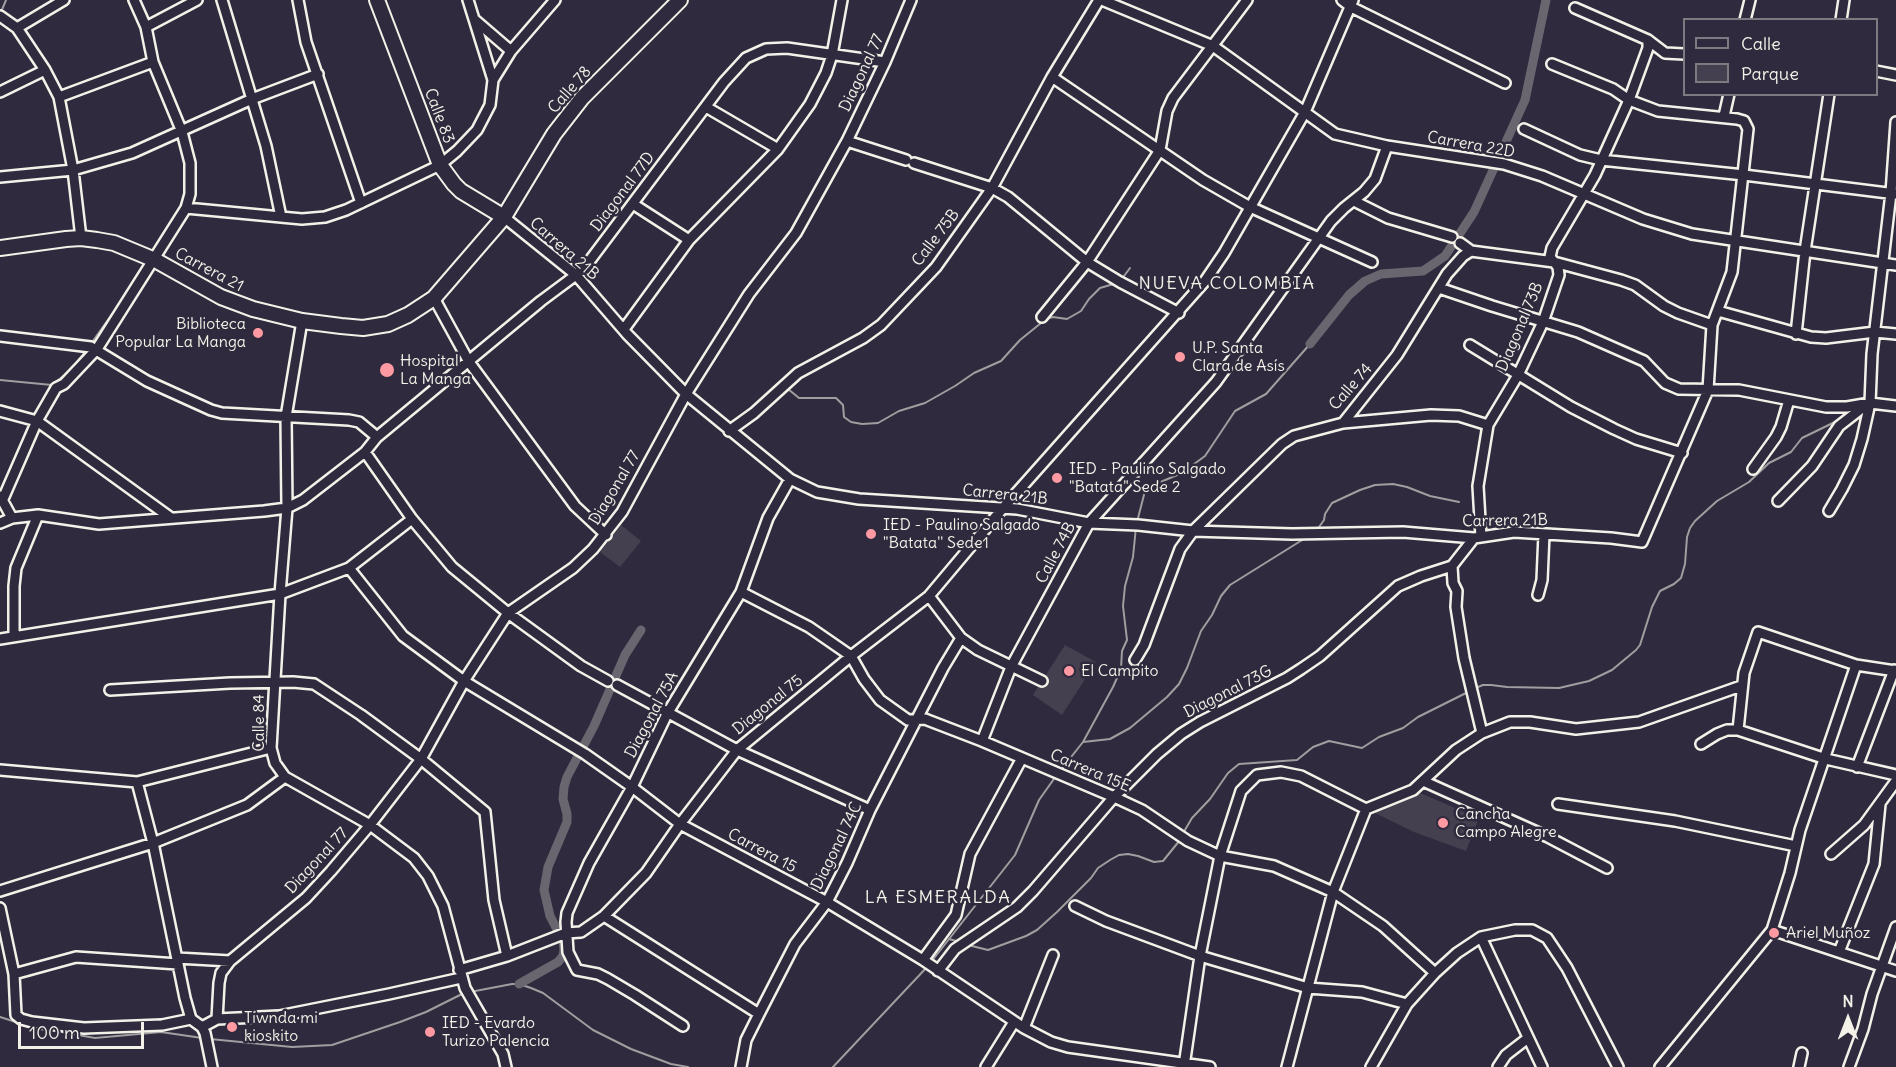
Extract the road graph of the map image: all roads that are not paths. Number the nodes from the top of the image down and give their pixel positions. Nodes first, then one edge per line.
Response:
1 (64, 0) edge
2 (134, 0) edge
3 (197, 0) edge
4 (222, 0) edge
5 (298, 0) edge
6 (377, 0) edge
7 (468, 0) edge
8 (555, 0) edge
9 (680, 0) edge
10 (842, 0) edge
11 (911, 0) edge
12 (1100, 0) edge
13 (1246, 0) edge
14 (1342, 0) edge
15 (1750, 0) edge
16 (1844, 0) edge
17 (1352, 4) edge
18 (1575, 8) dead end
19 (1, 17) edge
20 (1746, 18) edge
21 (1841, 18) edge
22 (476, 20) junction
23 (146, 27) junction
24 (17, 28) junction
25 (1647, 40) junction
26 (1213, 46) junction
27 (512, 51) junction
28 (1683, 54) edge
29 (832, 55) junction
30 (153, 62) junction
31 (885, 62) junction
32 (1552, 64) dead end
33 (45, 69) junction
34 (1878, 71) edge
35 (318, 74) junction
36 (1896, 75) edge
37 (1052, 77) junction
38 (493, 80) junction
39 (1505, 83) dead end
40 (0, 92) edge
41 (1729, 96) edge
42 (1829, 96) edge
43 (59, 97) junction
44 (252, 99) junction
45 (1629, 100) junction
46 (706, 107) junction
47 (1305, 112) junction
48 (1724, 116) junction
49 (1896, 122) edge
50 (1524, 129) dead end
51 (182, 132) junction
52 (847, 141) junction
53 (1387, 146) junction
54 (778, 149) junction
55 (1160, 150) junction
56 (1601, 160) junction
57 (440, 165) junction
58 (73, 170) junction
59 (1744, 175) junction
60 (0, 177) edge
61 (1816, 183) junction
62 (992, 188) junction
63 (1584, 194) junction
64 (1894, 194) edge
65 (1354, 201) junction
66 (361, 203) junction
67 (633, 204) junction
68 (1250, 207) junction
69 (186, 208) junction
70 (281, 217) junction
71 (504, 217) junction
72 (81, 238) junction
73 (1319, 239) junction
74 (689, 240) junction
75 (1736, 241) junction
76 (0, 248) edge
77 (1471, 251) junction
78 (1805, 251) junction
79 (155, 260) junction
80 (1087, 262) junction
81 (1372, 262) dead end
82 (1554, 262) junction
83 (1884, 263) junction
84 (1896, 265) edge
85 (576, 275) junction
86 (1439, 288) junction
87 (434, 298) junction
88 (1718, 311) junction
89 (1179, 313) junction
90 (1042, 318) dead end
91 (302, 321) junction
92 (1543, 322) junction
93 (1712, 326) junction
94 (624, 329) junction
95 (1875, 332) junction
96 (1796, 334) junction
97 (1896, 334) edge
98 (0, 336) edge
99 (1470, 345) dead end
100 (92, 347) junction
101 (469, 362) junction
102 (1518, 375) junction
103 (1708, 390) junction
104 (686, 394) junction
105 (1789, 400) junction
106 (1869, 403) junction
107 (1896, 406) edge
108 (0, 411) edge
109 (286, 417) junction
110 (37, 421) junction
111 (1343, 423) junction
112 (1488, 425) junction
113 (729, 431) junction
114 (377, 437) junction
115 (365, 452) junction
116 (1682, 453) junction
117 (1753, 469) dead end
118 (790, 479) junction
119 (1, 497) edge
120 (1778, 501) dead end
121 (287, 508) junction
122 (1003, 508) junction
123 (1828, 511) dead end
124 (38, 515) junction
125 (12, 518) junction
126 (171, 518) junction
127 (412, 519) junction
128 (0, 523) edge
129 (1089, 523) junction
130 (1192, 531) junction
131 (1544, 534) junction
132 (606, 535) junction
133 (1477, 538) junction
134 (1452, 566) junction
135 (349, 568) junction
136 (741, 592) junction
137 (280, 594) junction
138 (1538, 595) dead end
139 (930, 596) junction
140 (508, 613) junction
141 (14, 635) junction
142 (961, 638) junction
143 (0, 639) edge
144 (851, 656) junction
145 (1136, 660) dead end
146 (1856, 665) junction
147 (1011, 667) junction
148 (1895, 670) edge
149 (464, 681) junction
150 (1042, 681) dead end
151 (274, 682) junction
152 (1741, 686) junction
153 (110, 690) dead end
154 (667, 714) junction
155 (917, 721) junction
156 (1738, 730) junction
157 (1482, 733) junction
158 (982, 741) junction
159 (1701, 744) dead end
160 (271, 748) junction
161 (737, 750) junction
162 (1022, 758) junction
163 (421, 759) junction
164 (1826, 759) junction
165 (1857, 767) junction
166 (0, 770) edge
167 (1896, 775) edge
168 (285, 777) junction
169 (1896, 781) edge
170 (137, 782) junction
171 (1423, 782) junction
172 (632, 787) junction
173 (1114, 797) junction
174 (1558, 804) dead end
175 (1880, 804) junction
176 (1366, 809) junction
177 (870, 810) junction
178 (680, 824) junction
179 (370, 825) junction
180 (153, 843) junction
181 (1796, 846) junction
182 (1830, 854) dead end
183 (1220, 856) junction
184 (1607, 868) dead end
185 (0, 891) edge
186 (1333, 892) junction
187 (827, 902) junction
188 (1075, 906) dead end
189 (0, 908) edge
190 (604, 916) junction
191 (1896, 927) edge
192 (1772, 930) junction
193 (562, 935) junction
194 (1480, 937) junction
195 (1839, 952) junction
196 (1053, 955) dead end
197 (507, 956) junction
198 (1200, 956) junction
199 (178, 961) junction
200 (230, 961) junction
201 (924, 961) junction
202 (1882, 966) junction
203 (937, 971) junction
204 (1896, 971) edge
205 (1435, 973) junction
206 (14, 974) junction
207 (460, 974) junction
208 (1308, 988) junction
209 (1407, 1004) junction
210 (759, 1014) junction
211 (191, 1019) junction
212 (218, 1019) junction
213 (1014, 1022) junction
214 (683, 1026) dead end
215 (1024, 1028) junction
216 (203, 1030) junction
217 (1528, 1038) junction
218 (1802, 1053) dead end
219 (1184, 1065) edge
220 (212, 1067) edge
221 (506, 1067) edge
222 (741, 1067) edge
223 (986, 1067) edge
224 (1210, 1067) edge
225 (1287, 1067) edge
226 (1371, 1067) edge
227 (1498, 1067) edge
228 (1542, 1067) edge
229 (1618, 1067) edge
230 (1660, 1067) edge
231 (1798, 1067) edge
232 (1849, 1067) edge

1 - 24 street
2 - 23 street
3 - 23 street
4 - 44 street
5 - 35 street
6 - 57 street, Calle 83
7 - 22 street
8 - 27 street
9 - 71 street, Calle 78
10 - 29 street
11 - 31 street, Diagonal 77
12 - 26 street, Carrera 22D
12 - 37 street, Calle 75B
13 - 26 street
14 - 17 street
15 - 20 street
16 - 21 street
17 - 39 street
17 - 47 street, Diagonal 75
18 - 25 street
19 - 24 street
22 - 27 street
22 - 38 street
23 - 30 street
24 - 33 street
25 - 28 street
25 - 45 street, Diagonal 73B
26 - 47 street, Carrera 22D
26 - 55 street
27 - 38 street
29 - 31 street, Diagonal 77D
29 - 46 street, Diagonal 77D
29 - 54 street
30 - 43 street
30 - 51 street
31 - 52 street, Diagonal 77
32 - 45 street
33 - 40 street
33 - 43 street
34 - 36 street
35 - 44 street
35 - 66 street
37 - 55 street
37 - 62 street, Calle 75B
38 - 57 street
41 - 48 street
42 - 61 street
43 - 58 street
44 - 51 street
44 - 70 street
45 - 48 street
45 - 56 street, Diagonal 73B
46 - 54 street
46 - 67 street, Diagonal 77D
47 - 53 street, Carrera 22D
47 - 68 street, Diagonal 75
48 - 59 street
49 - 64 street
50 - 56 street
51 - 58 street
51 - 69 street
52 - 62 street
52 - 104 street, Diagonal 77
53 - 63 street, Carrera 22D
53 - 65 street, Calle 74B
54 - 74 street
55 - 68 street
55 - 80 street
56 - 59 street
56 - 63 street, Diagonal 73B
57 - 66 street
57 - 71 street, Calle 83
58 - 60 street
58 - 72 street
59 - 61 street
59 - 75 street
61 - 64 street
61 - 78 street
62 - 80 street
62 - 113 street, Calle 75B
63 - 75 street, Carrera 22D
63 - 82 street, Diagonal 73B
64 - 83 street
65 - 73 street, Calle 74B
65 - 77 street
66 - 70 street
67 - 74 street
67 - 85 street, Diagonal 77D
68 - 73 street
68 - 89 street, Diagonal 75
69 - 70 street
69 - 79 street
71 - 85 street, Carrera 21B
71 - 87 street, Carrera 21
72 - 76 street, Carrera 21
72 - 79 street, Carrera 21
73 - 81 street
73 - 129 street, Calle 74B
74 - 94 street
75 - 78 street, Carrera 22D
75 - 88 street
77 - 82 street
77 - 86 street, Calle 74
78 - 83 street, Carrera 22D
78 - 96 street
79 - 91 street, Carrera 21
79 - 100 street
80 - 89 street
80 - 90 street
82 - 92 street, Diagonal 73B
82 - 93 street
83 - 84 street, Carrera 22D
83 - 95 street
85 - 94 street, Carrera 21B
85 - 101 street, Diagonal 77D
86 - 92 street
86 - 111 street, Calle 74
87 - 91 street, Carrera 21
87 - 101 street
88 - 93 street
88 - 96 street
89 - 122 street, Diagonal 75
91 - 109 street, Calle 84
92 - 102 street, Diagonal 73B
92 - 103 street
93 - 103 street
94 - 104 street, Carrera 21B
95 - 96 street
95 - 97 street
95 - 106 street
98 - 100 street
99 - 102 street
100 - 109 street
100 - 110 street
101 - 114 street, Diagonal 77D
101 - 132 street
102 - 112 street, Diagonal 73B
102 - 116 street
103 - 105 street
103 - 116 street
104 - 113 street, Carrera 21B
104 - 132 street, Diagonal 77
105 - 106 street
105 - 117 street
106 - 107 street
106 - 120 street
106 - 123 street
108 - 110 street
109 - 114 street
109 - 121 street, Calle 84
110 - 119 street
110 - 126 street
111 - 112 street
111 - 130 street, Calle 74
112 - 133 street, Diagonal 73B
113 - 118 street, Carrera 21B
114 - 115 street, Diagonal 77D
115 - 121 street, Diagonal 77D
115 - 127 street
116 - 131 street, Carrera 21B
118 - 122 street, Carrera 21B
118 - 136 street, Diagonal 75A
119 - 125 street
121 - 126 street
121 - 137 street, Calle 84
122 - 129 street, Carrera 21B
122 - 139 street, Diagonal 75
124 - 125 street
124 - 126 street
124 - 141 street
125 - 128 street
127 - 135 street
127 - 140 street
129 - 130 street, Carrera 21B
129 - 147 street, Calle 74B
130 - 133 street, Carrera 21B
130 - 145 street, Calle 74
131 - 133 street, Carrera 21B
131 - 138 street
132 - 140 street, Diagonal 77
133 - 134 street
134 - 157 street
134 - 173 street, Diagonal 73G
135 - 137 street
135 - 149 street, Carrera 15
136 - 144 street, Carrera 15E
136 - 154 street, Diagonal 75A
137 - 141 street
137 - 151 street, Calle 84
139 - 142 street
139 - 144 street, Diagonal 75
140 - 149 street, Diagonal 77
140 - 154 street
141 - 143 street
142 - 147 street
142 - 155 street, Diagonal 74C
144 - 155 street, Carrera 15E
144 - 161 street, Diagonal 75
146 - 148 street
146 - 152 street
146 - 164 street
147 - 150 street
147 - 158 street, Calle 74B
148 - 165 street
149 - 163 street, Diagonal 77
149 - 172 street, Carrera 15
151 - 153 street
151 - 160 street, Calle 84
151 - 163 street
152 - 156 street
152 - 157 street
154 - 161 street
154 - 172 street, Diagonal 75A
155 - 158 street, Carrera 15E
155 - 177 street, Diagonal 74C
156 - 159 street
156 - 164 street
157 - 171 street
158 - 162 street, Carrera 15E
160 - 168 street, Calle 84
160 - 170 street
161 - 177 street
161 - 178 street, Diagonal 75
162 - 173 street, Carrera 15E
162 - 201 street
163 - 179 street, Diagonal 77
163 - 197 street
164 - 165 street
164 - 181 street
165 - 167 street
166 - 170 street
168 - 179 street
168 - 180 street
169 - 175 street
170 - 180 street
171 - 176 street
171 - 184 street
172 - 178 street, Carrera 15
172 - 193 street, Diagonal 75A
173 - 183 street, Carrera 15E
173 - 203 street, Diagonal 73G
174 - 181 street
175 - 182 street
175 - 195 street
176 - 183 street
176 - 186 street
177 - 187 street, Diagonal 74C
178 - 187 street, Carrera 15
178 - 190 street, Diagonal 75
179 - 200 street, Diagonal 77
179 - 207 street
180 - 185 street
180 - 199 street
181 - 192 street
183 - 186 street, Carrera 15E
183 - 198 street
186 - 205 street, Carrera 15E
186 - 208 street
187 - 201 street, Carrera 15
187 - 210 street, Diagonal 74C
188 - 198 street
189 - 206 street
190 - 193 street, Diagonal 75
190 - 210 street
191 - 202 street
192 - 195 street
192 - 230 street
193 - 197 street, Diagonal 75
193 - 214 street, Diagonal 75A
194 - 205 street
194 - 217 street
194 - 229 street
195 - 202 street
196 - 215 street
197 - 207 street, Diagonal 75
198 - 208 street
198 - 219 street
199 - 200 street
199 - 206 street
199 - 211 street
200 - 212 street
201 - 203 street, Carrera 15
202 - 204 street
202 - 232 street
203 - 213 street, Carrera 15
205 - 209 street
206 - 211 street
207 - 212 street, Diagonal 75
207 - 221 street
208 - 209 street
208 - 225 street
209 - 226 street
210 - 222 street, Diagonal 74C
211 - 216 street
212 - 216 street
213 - 215 street, Carrera 15
213 - 223 street
215 - 219 street, Carrera 15
216 - 220 street
217 - 227 street
217 - 228 street
218 - 231 street
219 - 224 street, Carrera 15

